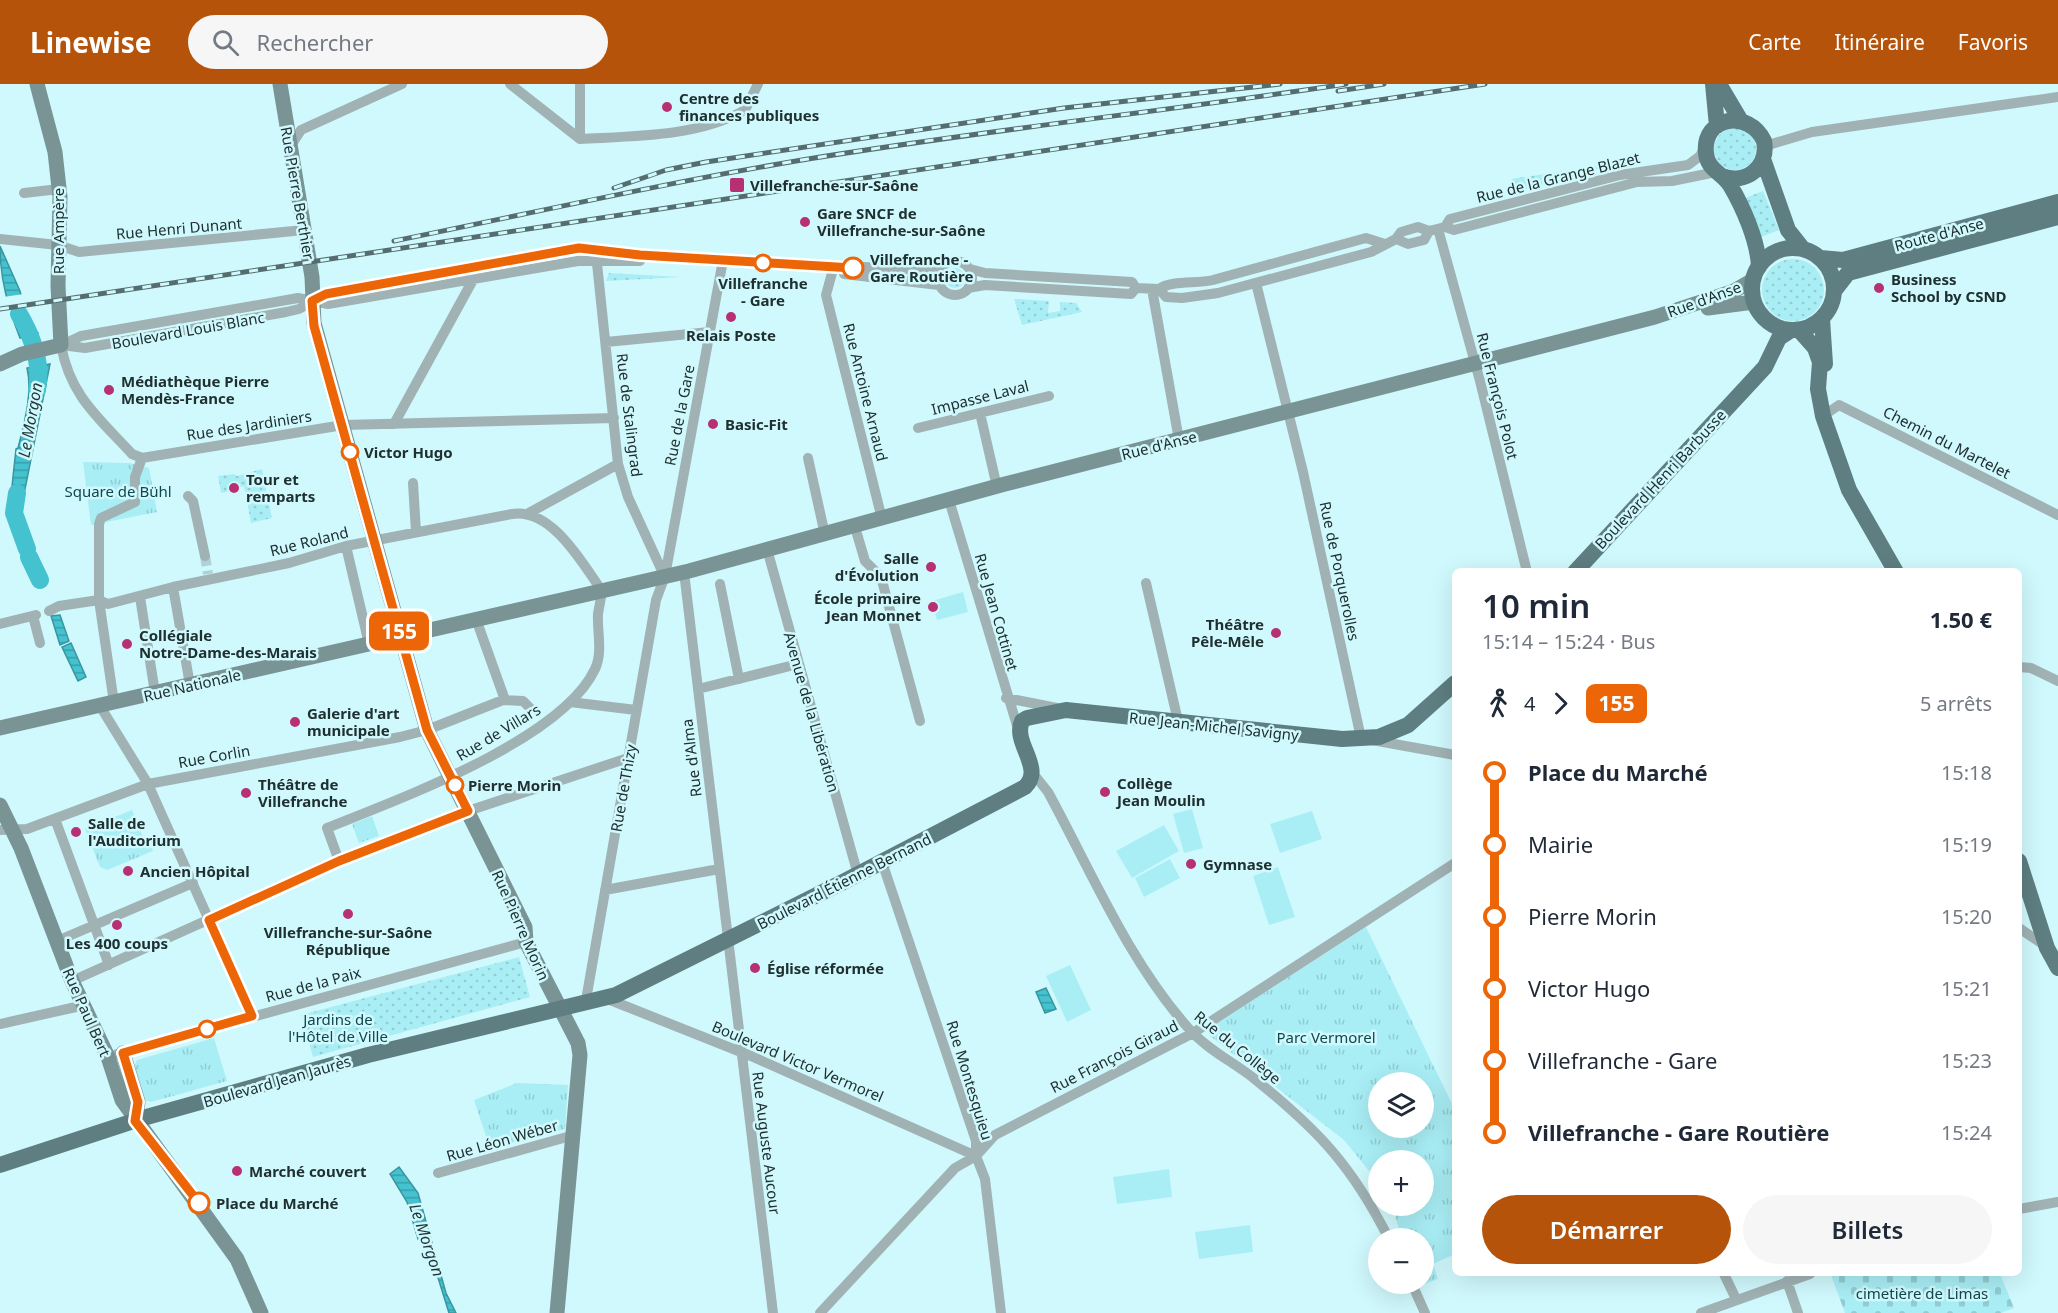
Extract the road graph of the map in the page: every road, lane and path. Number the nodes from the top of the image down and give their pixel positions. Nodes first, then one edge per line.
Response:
1 (37, 84) edge
2 (280, 84) edge
3 (402, 84) edge
4 (510, 84) edge
5 (580, 84) edge
6 (758, 84) edge
7 (1713, 84) edge
8 (1719, 84) edge
9 (2058, 97) edge
10 (1741, 120) junction
11 (1717, 126) junction
12 (580, 139) junction
13 (1706, 143) junction
14 (290, 148) junction
15 (1764, 153) junction
16 (1719, 174) junction
17 (59, 189) junction
18 (24, 193) dead end
19 (2058, 202) edge
20 (2058, 217) edge
21 (1437, 229) junction
22 (304, 230) junction
23 (1, 239) edge
24 (1385, 244) junction
25 (58, 245) junction
26 (1803, 249) junction
27 (596, 255) junction
28 (1820, 258) junction
29 (723, 262) junction
30 (969, 269) junction
31 (939, 271) junction
32 (832, 273) junction
33 (1756, 273) junction
34 (474, 278) junction
35 (1256, 283) junction
36 (939, 285) junction
37 (968, 288) junction
38 (1136, 288) junction
39 (1155, 289) junction
40 (1834, 291) junction
41 (312, 301) junction
42 (1754, 302) junction
43 (1655, 317) junction
44 (1765, 319) junction
45 (1822, 319) junction
46 (1795, 330) junction
47 (710, 332) junction
48 (606, 342) junction
49 (61, 345) junction
50 (0, 364) edge
51 (1476, 364) junction
52 (1745, 386) junction
53 (1049, 396) dead end
54 (1287, 412) junction
55 (980, 413) junction
56 (1823, 416) junction
57 (614, 418) junction
58 (394, 424) junction
59 (343, 425) junction
60 (918, 428) dead end
61 (1179, 440) junction
62 (142, 458) junction
63 (808, 458) dead end
64 (618, 464) junction
65 (413, 483) dead end
66 (997, 487) junction
67 (188, 496) dead end
68 (949, 500) junction
69 (529, 513) junction
70 (2058, 515) edge
71 (882, 519) junction
72 (855, 527) junction
73 (416, 532) junction
74 (825, 535) junction
75 (374, 540) junction
76 (346, 546) junction
77 (767, 549) junction
78 (205, 555) tunnel mouth
79 (1526, 568) edge
80 (1579, 568) edge
81 (1894, 568) edge
82 (684, 572) junction
83 (665, 576) junction
84 (1146, 583) dead end
85 (720, 584) dead end
86 (173, 587) junction
87 (602, 591) junction
88 (140, 597) junction
89 (99, 600) junction
90 (48, 611) dead end
91 (476, 619) junction
92 (0, 624) edge
93 (401, 637) junction
94 (40, 643) dead end
95 (369, 644) junction
96 (798, 664) junction
97 (2022, 667) edge
98 (740, 679) junction
99 (2058, 681) edge
100 (190, 685) junction
101 (1452, 685) edge
102 (698, 689) junction
103 (155, 693) junction
104 (1006, 698) junction
105 (505, 700) junction
106 (570, 702) junction
107 (107, 705) junction
108 (531, 709) dead end
109 (636, 710) junction
110 (1066, 710) junction
111 (920, 721) dead end
112 (1178, 721) junction
113 (1402, 727) junction
114 (0, 728) edge
115 (427, 730) junction
116 (1019, 732) junction
117 (1361, 738) junction
118 (1425, 749) junction
119 (1452, 754) edge
120 (628, 758) junction
121 (1032, 771) junction
122 (451, 777) junction
123 (148, 784) junction
124 (0, 805) edge
125 (468, 811) junction
126 (55, 819) junction
127 (6, 829) edge
128 (339, 861) junction
129 (882, 862) junction
130 (1452, 865) edge
131 (719, 869) junction
132 (2022, 870) edge
133 (858, 874) junction
134 (193, 883) junction
135 (605, 890) junction
136 (209, 920) junction
137 (94, 925) junction
138 (2022, 930) edge
139 (727, 940) junction
140 (57, 941) junction
141 (526, 942) junction
142 (2047, 948) junction
143 (109, 965) junction
144 (2058, 968) edge
145 (72, 981) junction
146 (605, 998) junction
147 (586, 1000) junction
148 (85, 1005) junction
149 (559, 1007) junction
150 (252, 1016) junction
151 (0, 1024) edge
152 (1192, 1033) junction
153 (123, 1053) junction
154 (741, 1053) junction
155 (108, 1057) junction
156 (135, 1121) junction
157 (574, 1135) junction
158 (976, 1156) junction
159 (0, 1166) edge
160 (438, 1173) dead end
161 (2058, 1202) edge
162 (2022, 1208) edge
163 (1383, 1228) edge
164 (1725, 1276) edge
165 (1803, 1276) edge
166 (1787, 1281) junction
167 (1416, 1294) edge
168 (1736, 1299) junction
169 (261, 1313) edge
170 (557, 1313) edge
171 (773, 1313) edge
172 (820, 1313) edge
173 (1001, 1313) edge
174 (1425, 1313) edge
175 (1701, 1313) edge
176 (1798, 1313) edge

1 - 17 main road, Rue Ampère
2 - 14 main road, Rue Pierre Berthier
3 - 14 street
4 - 12 street
5 - 12 street
6 - 12 street
7 - 11 main road
8 - 10 main road
9 - 15 street
10 - 11 main road
10 - 15 main road
11 - 13 main road
13 - 16 main road
13 - 21 street, Rue de la Grange Blazet
14 - 22 main road, Rue Pierre Berthier
15 - 16 main road
15 - 26 main road
16 - 21 street, Rue de la Grange Blazet
16 - 33 main road
17 - 18 street
17 - 25 main road, Rue Ampère
19 - 28 main road, Route d'Anse
20 - 40 main road, Route d'Anse
21 - 24 street, Rue de la Grange Blazet
21 - 51 street, Rue François Polot
22 - 25 street, Rue Henri Dunant
22 - 41 main road, Rue Pierre Berthier
23 - 25 street, Rue Henri Dunant
24 - 35 street, Rue de la Grange Blazet
24 - 39 street, Rue de la Grange Blazet
25 - 49 main road, Rue Ampère
26 - 28 main road
26 - 33 main road
27 - 29 street, Boulevard Louis Blanc
27 - 34 street, Boulevard Louis Blanc
27 - 41 street, Boulevard Louis Blanc
27 - 48 street, Rue de Stalingrad
28 - 40 main road
29 - 31 street, Boulevard Louis Blanc
29 - 32 street, Boulevard Louis Blanc
29 - 47 street, Rue de la Gare
30 - 31 street
30 - 37 street
30 - 38 street, Rue de la Grange Blazet
31 - 36 street
32 - 36 street, Boulevard Louis Blanc
32 - 71 street, Rue Antoine Arnaud
33 - 42 main road
33 - 43 main road, Rue d'Anse
34 - 41 street, Boulevard Louis Blanc
34 - 58 street
35 - 39 street, Rue de la Grange Blazet
35 - 54 street, Rue de Porquerolles
36 - 37 street
37 - 38 street, Rue de la Grange Blazet
38 - 39 street, Rue de la Grange Blazet
39 - 61 street
40 - 45 main road
41 - 49 street, Boulevard Louis Blanc
41 - 59 main road, Rue Pierre Berthier
42 - 43 main road, Rue d'Anse
42 - 44 main road
43 - 51 main road, Rue d'Anse
44 - 46 main road
44 - 52 main road, Boulevard Henri Barbusse
45 - 46 main road
45 - 56 main road
46 - 52 main road, Boulevard Henri Barbusse
46 - 56 main road
47 - 48 street
47 - 83 street, Rue de la Gare
48 - 57 street, Rue de Stalingrad
49 - 50 main road, Boulevard Louis Blanc
49 - 62 street
51 - 54 main road, Rue d'Anse
51 - 79 street, Rue François Polot
52 - 80 main road, Boulevard Henri Barbusse
53 - 55 street, Impasse Laval
54 - 61 main road, Rue d'Anse
54 - 117 street, Rue de Porquerolles
55 - 60 street, Impasse Laval
55 - 66 street
56 - 70 street, Chemin du Martelet
56 - 81 main road
57 - 58 street, Rue des Jardiniers
57 - 64 street, Rue de Stalingrad
58 - 59 street, Rue des Jardiniers
59 - 62 street, Rue des Jardiniers
59 - 75 main road, Rue Pierre Berthier
61 - 66 main road, Rue d'Anse
62 - 89 street
63 - 74 street
64 - 69 street
64 - 83 street, Rue de Stalingrad
65 - 73 street
66 - 68 main road, Rue d'Anse
67 - 78 street
68 - 71 main road, Rue d'Anse
68 - 104 street, Rue Jean Cottinet
69 - 73 street, Rue Roland
69 - 87 street
71 - 72 main road, Rue d'Anse
72 - 74 main road, Rue d'Anse
72 - 111 street
73 - 75 street, Rue Roland
74 - 77 main road, Rue d'Anse
75 - 76 street, Rue Roland
75 - 93 main road, Rue Pierre Morin
76 - 86 street, Rue Roland
76 - 95 street
77 - 82 main road, Rue d'Anse
77 - 96 street, Avenue de la Libération
82 - 83 main road, Rue d'Anse
82 - 102 street, Rue d'Alma
83 - 87 main road, Rue Nationale
83 - 109 street, Rue de Thizy
84 - 112 street
85 - 98 street
86 - 88 street, Rue Roland
86 - 100 street
87 - 91 main road, Rue Nationale
87 - 106 street, Rue de Villars
88 - 89 street, Rue Roland
88 - 103 street
89 - 90 street, Rue Roland
89 - 107 street
91 - 93 main road, Rue Nationale
91 - 105 street
92 - 94 street
93 - 95 main road, Rue Nationale
93 - 115 main road, Rue Pierre Morin
95 - 100 main road, Rue Nationale
96 - 98 street
96 - 133 street, Avenue de la Libération
97 - 99 street
98 - 102 street
100 - 103 main road, Rue Nationale
101 - 113 main road
102 - 131 street, Rue d'Alma
103 - 107 main road, Rue Nationale
104 - 110 street, Rue Jean-Michel Savigny
104 - 116 street, Rue Jean Cottinet
105 - 108 street
105 - 115 street, Rue Corlin
106 - 109 street
106 - 122 street, Rue de Villars
107 - 114 main road, Rue Nationale
107 - 123 street
109 - 120 street, Rue de Thizy
110 - 112 main road, Rue Jean-Michel Savigny
110 - 116 main road, Rue Jean-Michel Savigny
112 - 117 main road, Rue Jean-Michel Savigny
113 - 117 main road, Rue Jean-Michel Savigny
113 - 118 street
115 - 122 main road, Rue Pierre Morin
115 - 123 street, Rue Corlin
116 - 121 main road
117 - 118 street, Rue Jean-Michel Savigny
118 - 119 street, Rue Jean-Michel Savigny
120 - 125 street
120 - 135 street, Rue de Thizy
121 - 129 main road, Boulevard Étienne Bernand
121 - 152 street, Rue du Collège
122 - 125 main road, Rue Pierre Morin
122 - 128 street, Rue de Villars
123 - 126 street, Rue Corlin
123 - 134 street
124 - 127 main road, Rue Paul Bert
125 - 128 street
125 - 141 main road, Rue Pierre Morin
126 - 127 street, Rue Corlin
126 - 137 street
127 - 140 main road, Rue Paul Bert
128 - 136 street
129 - 133 main road, Boulevard Étienne Bernand
129 - 158 street, Rue Montesquieu
130 - 152 street, Rue François Giraud
131 - 135 street
131 - 139 street, Rue d'Alma
132 - 142 main road
133 - 139 main road, Boulevard Étienne Bernand
134 - 136 street
134 - 137 street
135 - 147 street, Rue de Thizy
136 - 143 street
136 - 150 street
137 - 140 street
137 - 143 street
138 - 142 street
139 - 146 main road, Boulevard Étienne Bernand
139 - 154 street, Rue Auguste Aucour
140 - 145 main road, Rue Paul Bert
141 - 149 main road, Rue Pierre Morin
141 - 150 street, Rue de la Paix
142 - 144 main road
143 - 145 street
145 - 148 main road, Rue Paul Bert
146 - 147 main road, Boulevard Étienne Bernand
146 - 154 street, Boulevard Victor Vermorel
147 - 149 main road, Boulevard Jean Jaurès
148 - 151 street
148 - 155 main road, Rue Paul Bert
149 - 156 main road, Boulevard Jean Jaurès
149 - 157 main road
150 - 153 street, Rue de la Paix
152 - 158 street, Rue François Giraud
152 - 163 street, Rue du Collège
153 - 155 street, Rue de la Paix
153 - 156 main road, Rue Paul Bert
154 - 158 street, Boulevard Victor Vermorel
154 - 171 street, Rue Auguste Aucour
155 - 156 main road, Rue Paul Bert
156 - 159 main road, Boulevard Jean Jaurès
156 - 169 main road
157 - 160 street, Rue Léon Wéber
157 - 170 main road
158 - 172 street, Rue François Giraud
158 - 173 street, Rue Montesquieu
161 - 162 street
164 - 168 street
165 - 166 street
166 - 168 street
166 - 176 street
167 - 174 street
168 - 175 street

